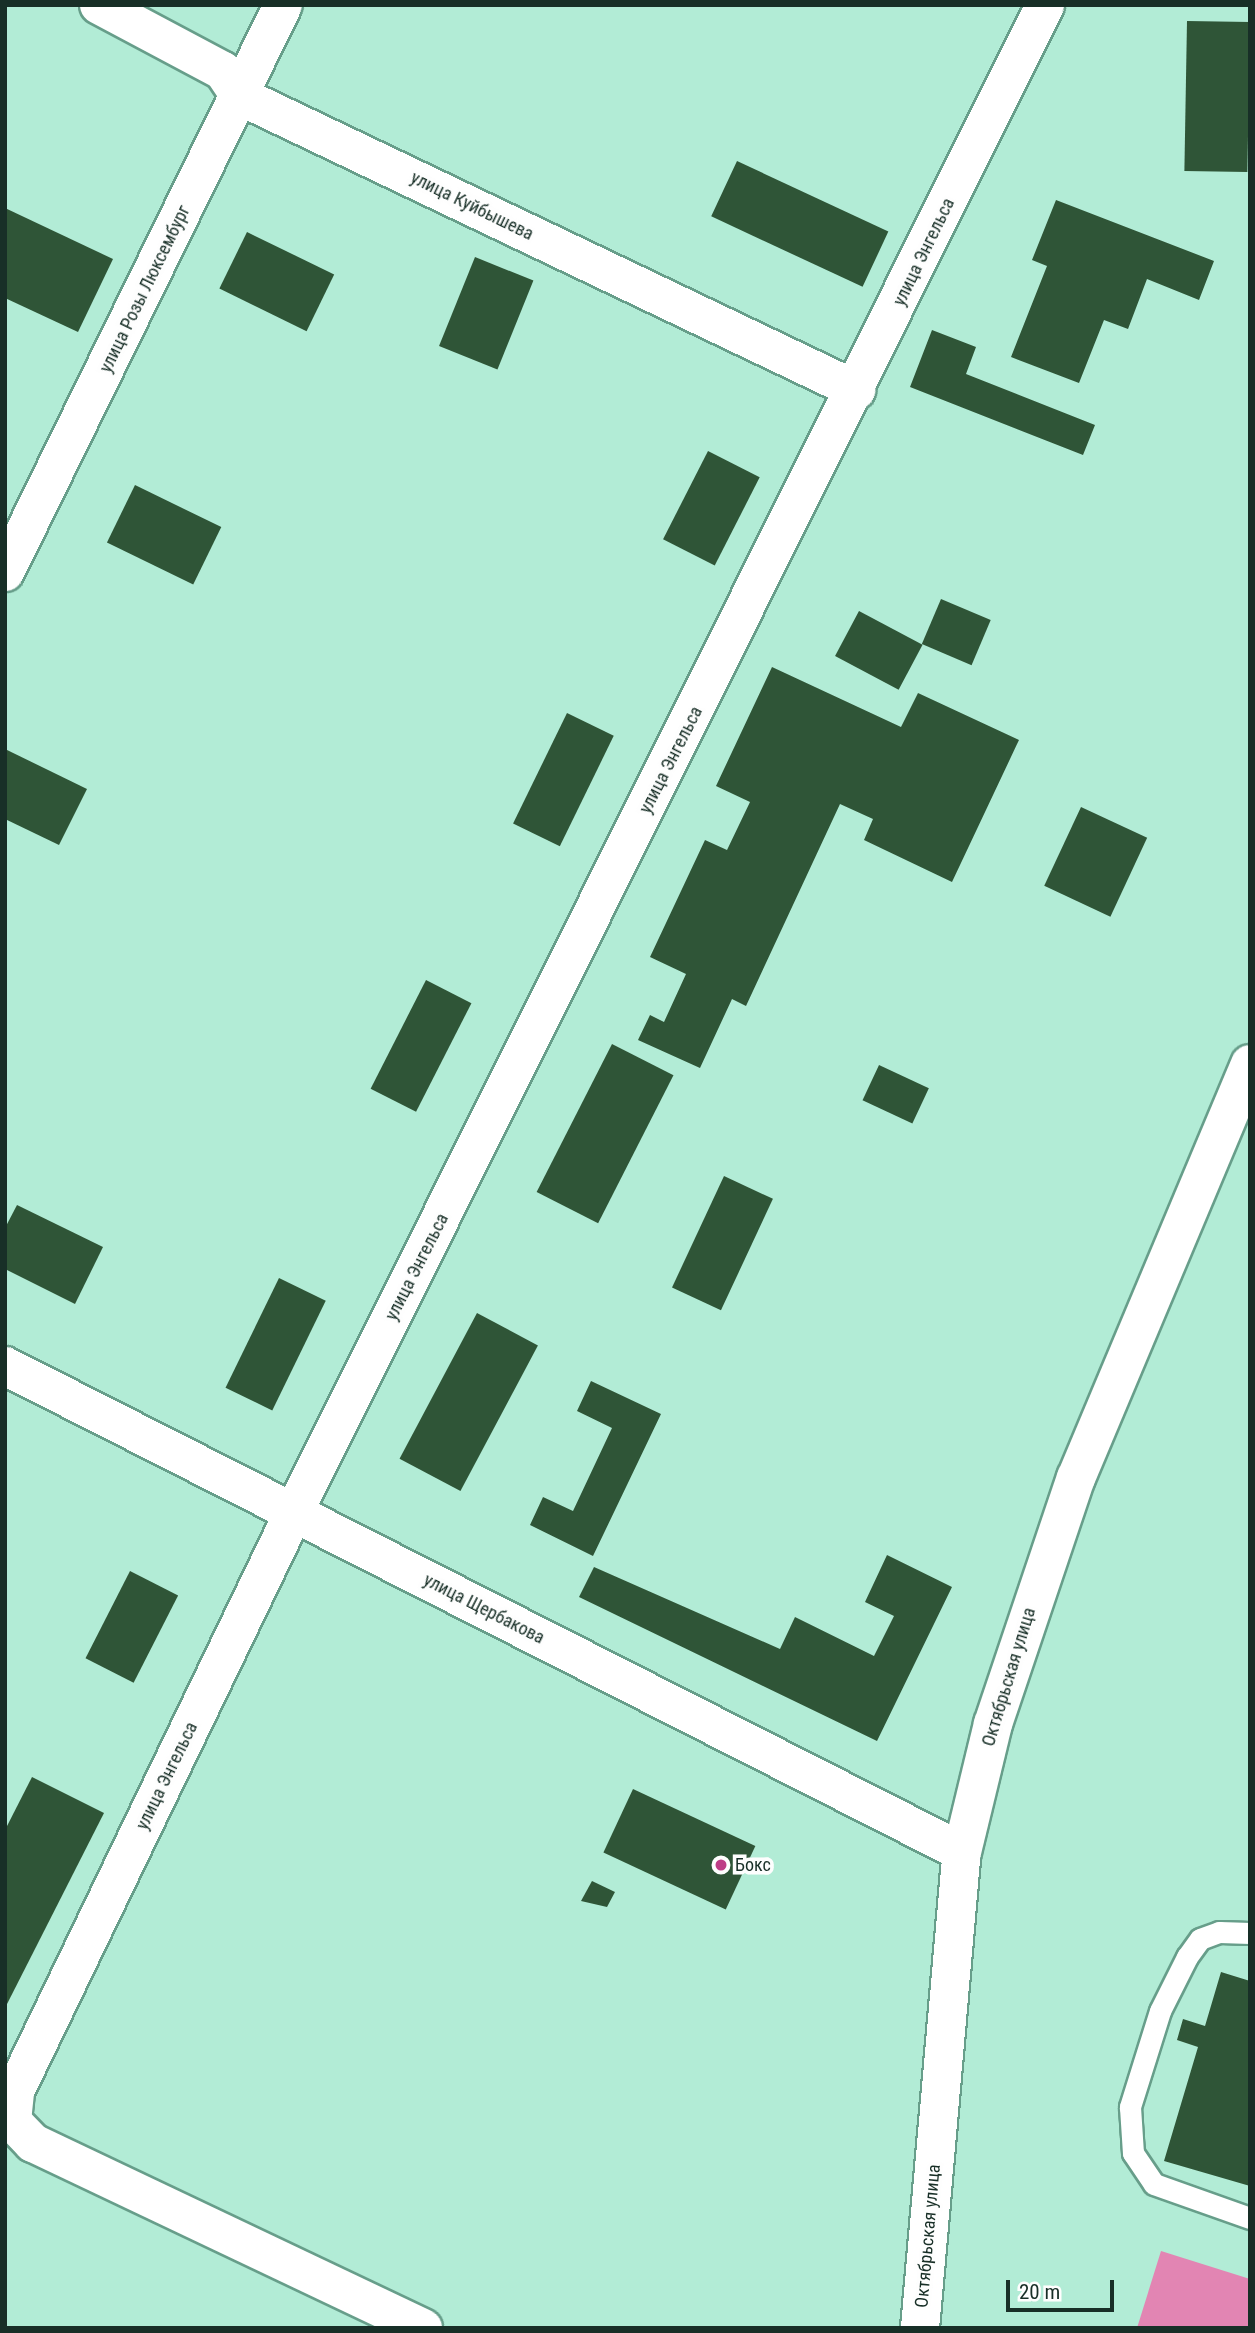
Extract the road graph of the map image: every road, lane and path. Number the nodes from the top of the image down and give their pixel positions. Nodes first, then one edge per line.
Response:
1 (99, 5) edge
2 (283, 5) edge
3 (1045, 5) edge
4 (240, 96) junction
5 (856, 390) junction
6 (5, 572) edge
7 (1250, 1065) edge
8 (5, 1366) edge
9 (294, 1512) junction
10 (962, 1852) junction
11 (1250, 1934) edge
12 (1250, 2218) edge
13 (423, 2328) edge
14 (920, 2328) edge

1 - 4 street, улица Куйбышева
2 - 4 street, улица Розы Люксембург
3 - 5 street, улица Энгельса
4 - 5 street, улица Куйбышева
4 - 6 street, улица Розы Люксембург
5 - 9 street, улица Энгельса
7 - 10 street, Октябрьская улица
8 - 9 street, улица Щербакова
9 - 10 street, улица Щербакова
9 - 13 street, улица Энгельса
10 - 14 street, Октябрьская улица
11 - 12 lane

